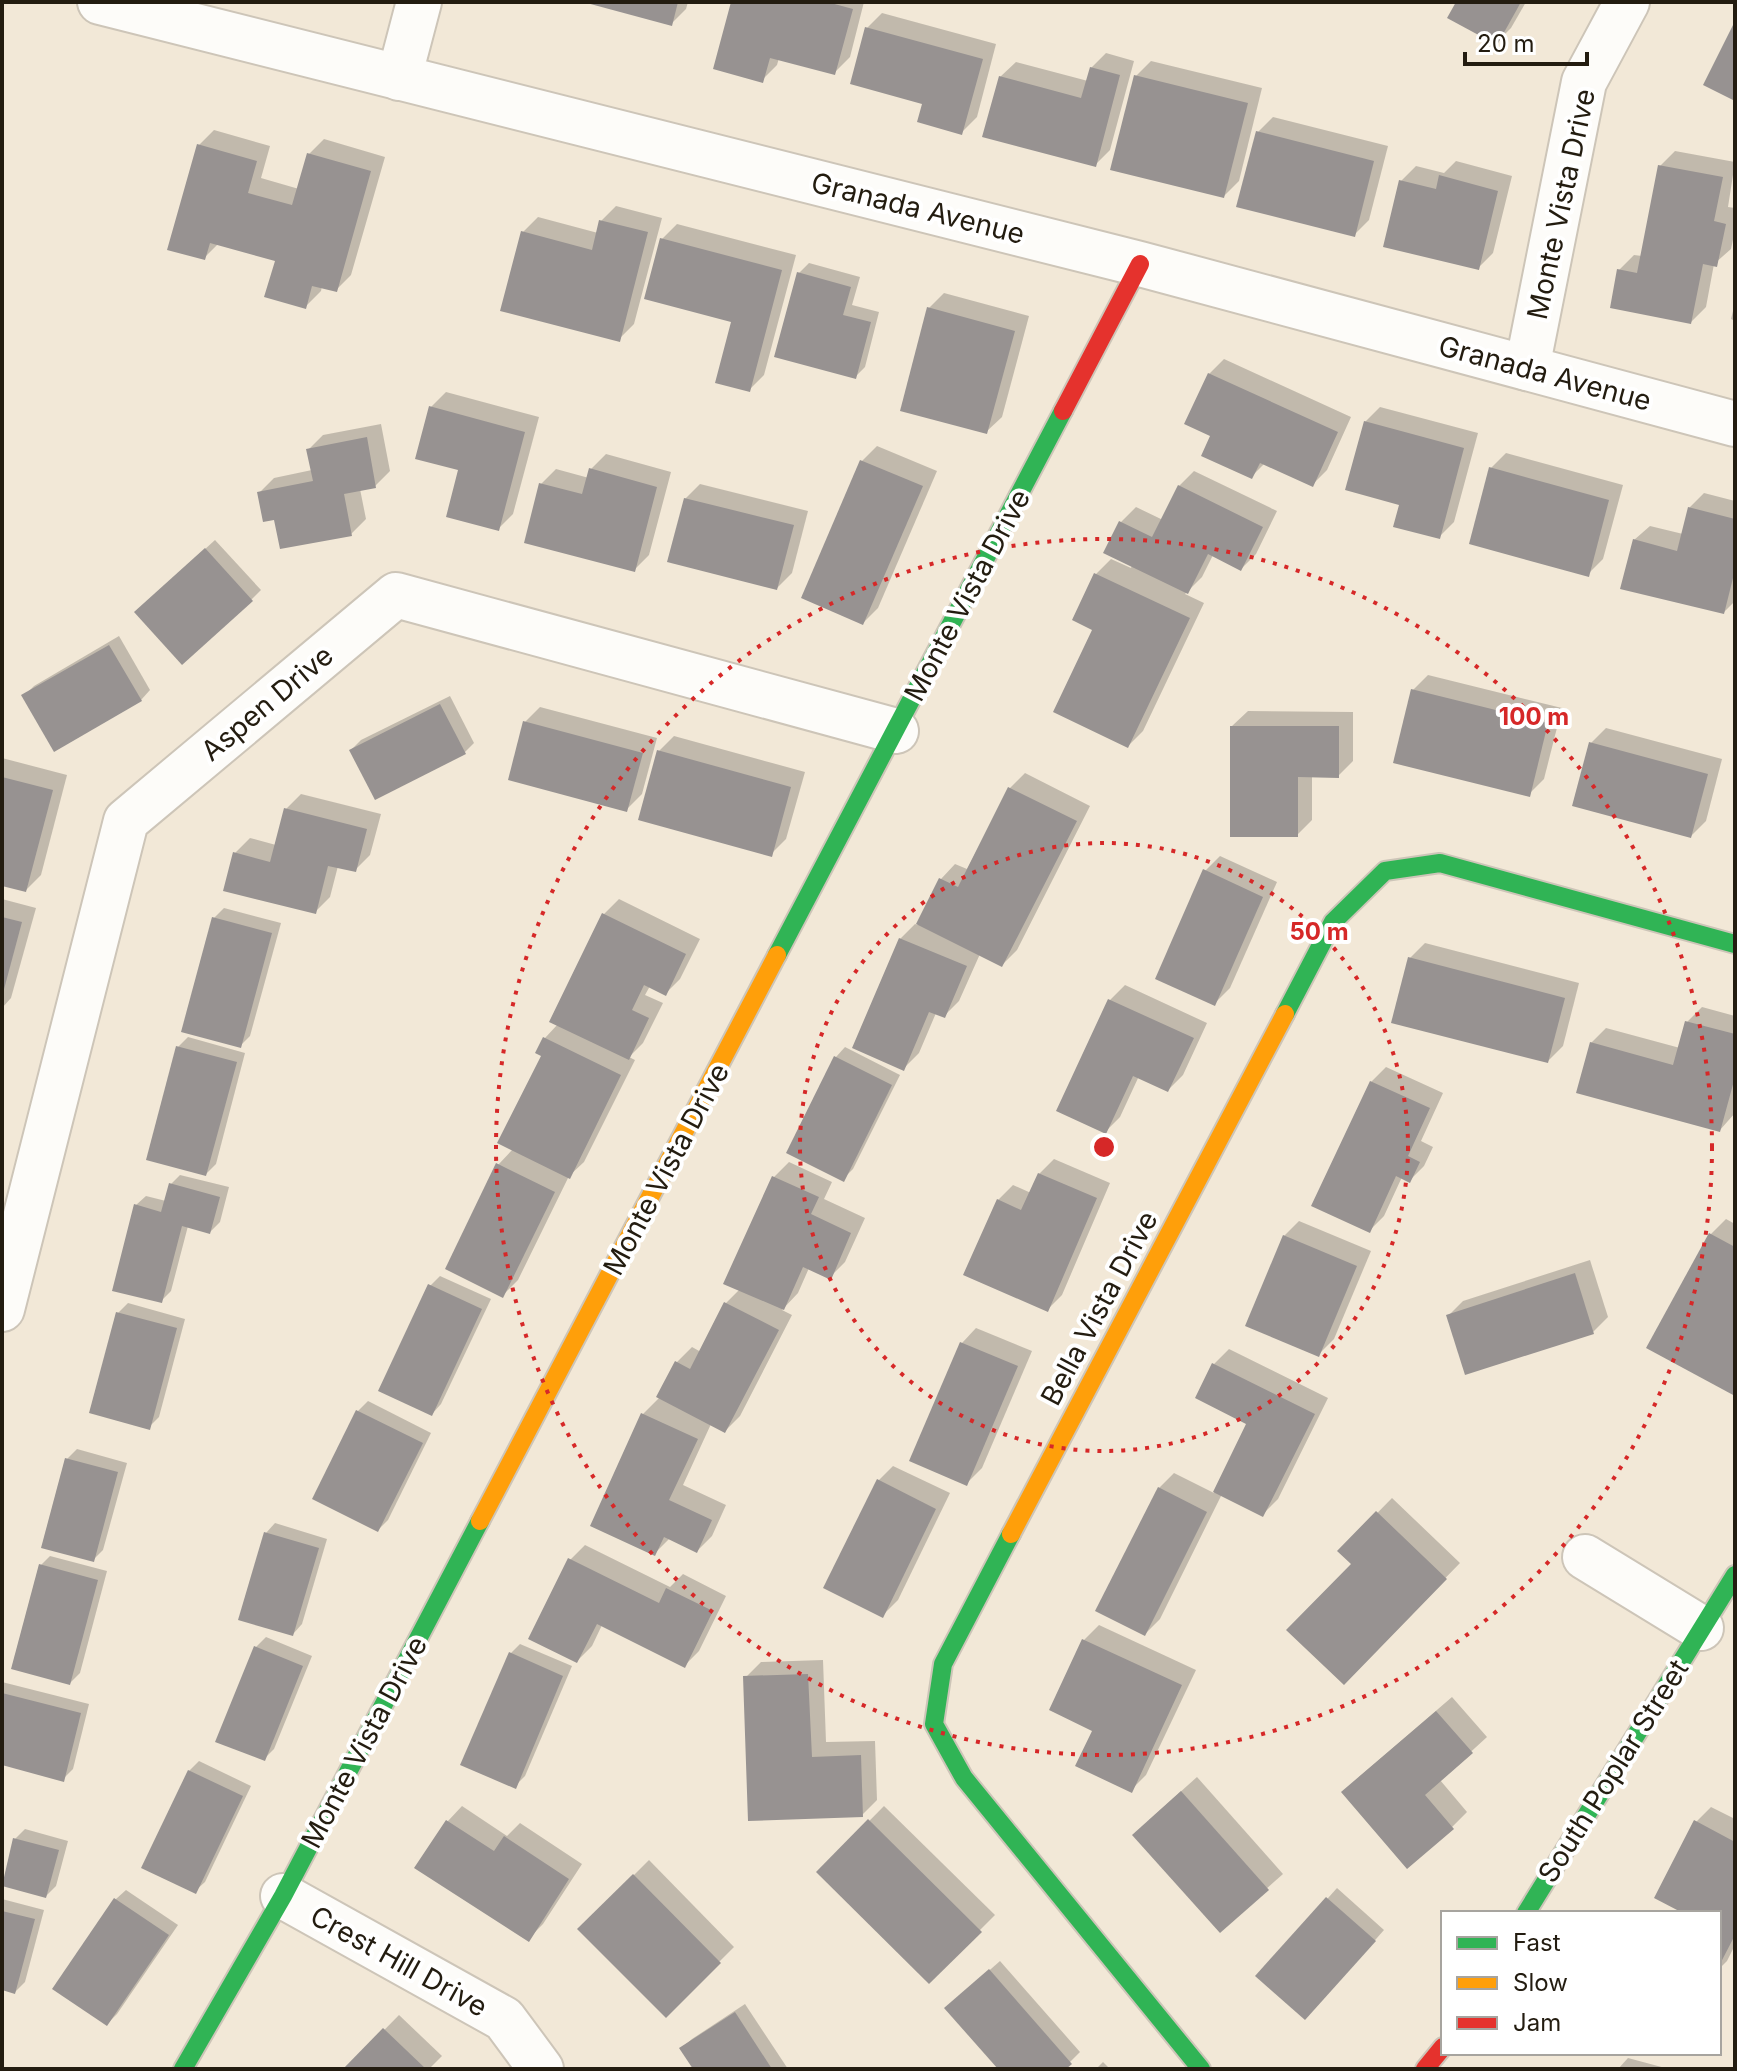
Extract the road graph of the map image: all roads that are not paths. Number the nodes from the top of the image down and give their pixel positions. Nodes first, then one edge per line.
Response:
1 (100, 2) edge
2 (419, 2) edge
3 (1627, 2) edge
4 (399, 78) junction
5 (1140, 264) junction
6 (1527, 368) junction
7 (1735, 424) edge
8 (896, 731) junction
9 (1735, 944) edge
10 (2, 1309) edge
11 (1585, 1557) dead end
12 (1735, 1575) edge
13 (1701, 1628) junction
14 (283, 1896) junction
15 (1527, 1911) edge
16 (1441, 2049) edge
17 (183, 2069) edge
18 (541, 2069) edge
19 (1201, 2069) edge
20 (1425, 2069) edge

1 - 4 street, Granada Avenue
2 - 4 street
3 - 6 street, Monte Vista Drive
4 - 5 street, Granada Avenue
5 - 6 street, Granada Avenue
5 - 8 street, Monte Vista Drive
6 - 7 street, Granada Avenue
8 - 10 street, Aspen Drive
8 - 14 street, Monte Vista Drive
9 - 19 street, Bella Vista Drive
11 - 13 street, South Poplar Street
12 - 13 street, South Poplar Street
13 - 15 street, South Poplar Street
14 - 17 street, Monte Vista Drive
14 - 18 street, Crest Hill Drive
16 - 20 street

